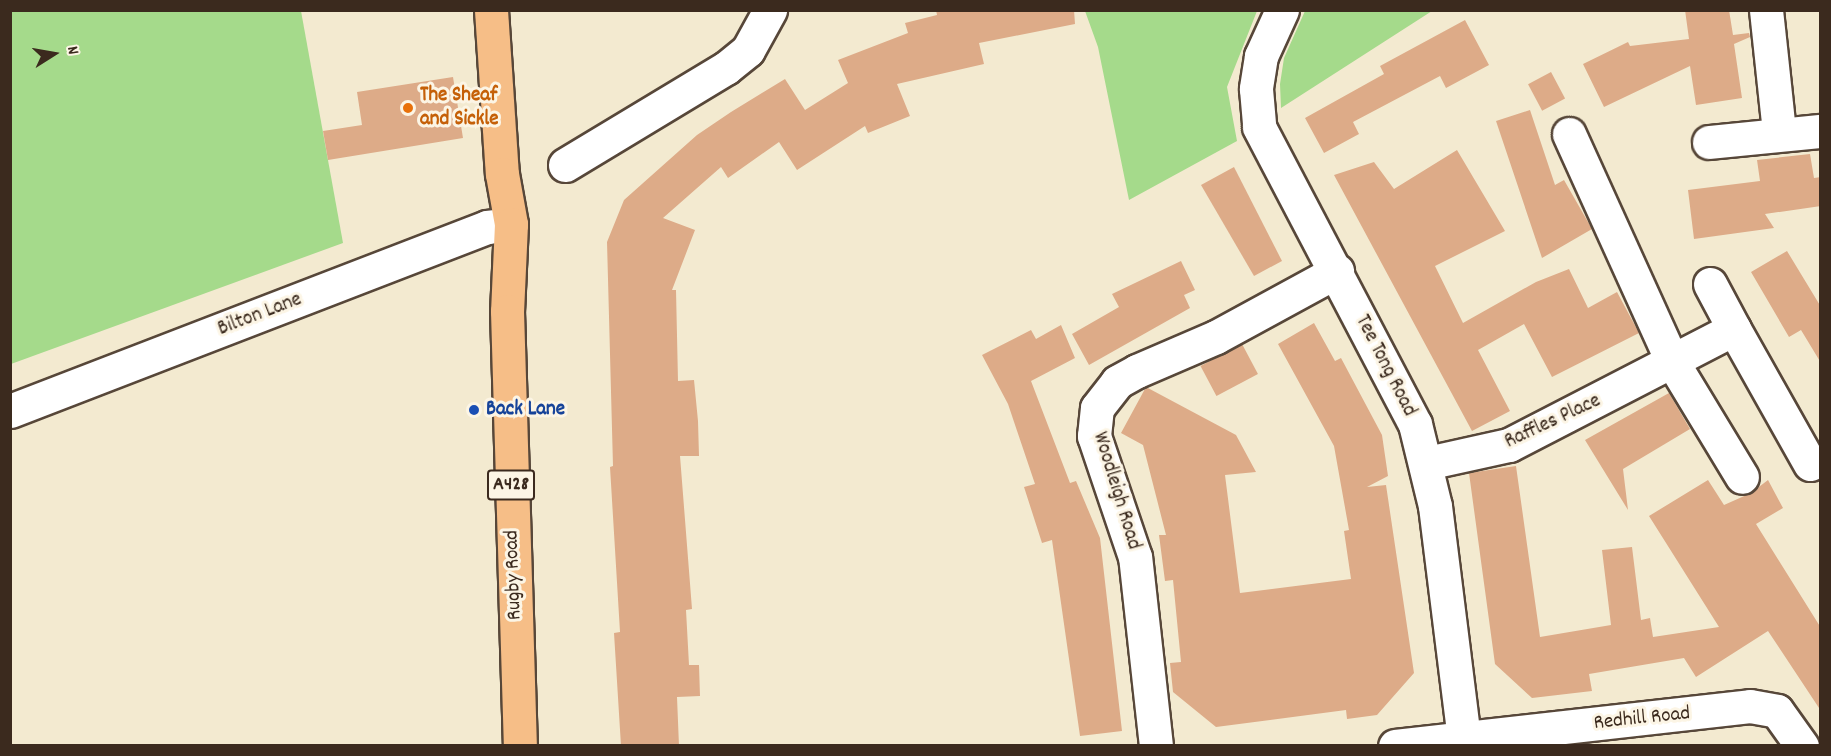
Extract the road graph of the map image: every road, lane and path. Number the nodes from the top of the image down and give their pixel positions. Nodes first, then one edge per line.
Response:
1 (491, 10) edge
2 (770, 10) edge
3 (1282, 10) edge
4 (1766, 10) edge
5 (1821, 130) edge
6 (1779, 132) junction
7 (1569, 134) dead end
8 (1709, 142) dead end
9 (565, 165) dead end
10 (511, 224) junction
11 (1337, 271) junction
12 (1710, 284) dead end
13 (1734, 329) junction
14 (1673, 363) junction
15 (10, 411) edge
16 (1427, 463) junction
17 (1810, 464) dead end
18 (1742, 477) dead end
19 (1465, 741) edge
20 (520, 746) edge
21 (1156, 746) edge
22 (1395, 746) edge
23 (1802, 746) edge

1 - 10 main road, A428
2 - 9 street
3 - 11 street, Tee Tong Road
4 - 6 street
5 - 6 street
6 - 8 street
7 - 14 street
10 - 15 street, Bilton Lane
10 - 20 main road, Rugby Road / A428
11 - 16 street, Tee Tong Road
11 - 21 street, Woodleigh Road
12 - 13 street
13 - 14 street, Raffles Place
13 - 17 street
14 - 16 street, Raffles Place
14 - 18 street
16 - 19 street, Tee Tong Road
19 - 22 street, Redhill Road
19 - 23 street, Redhill Road

